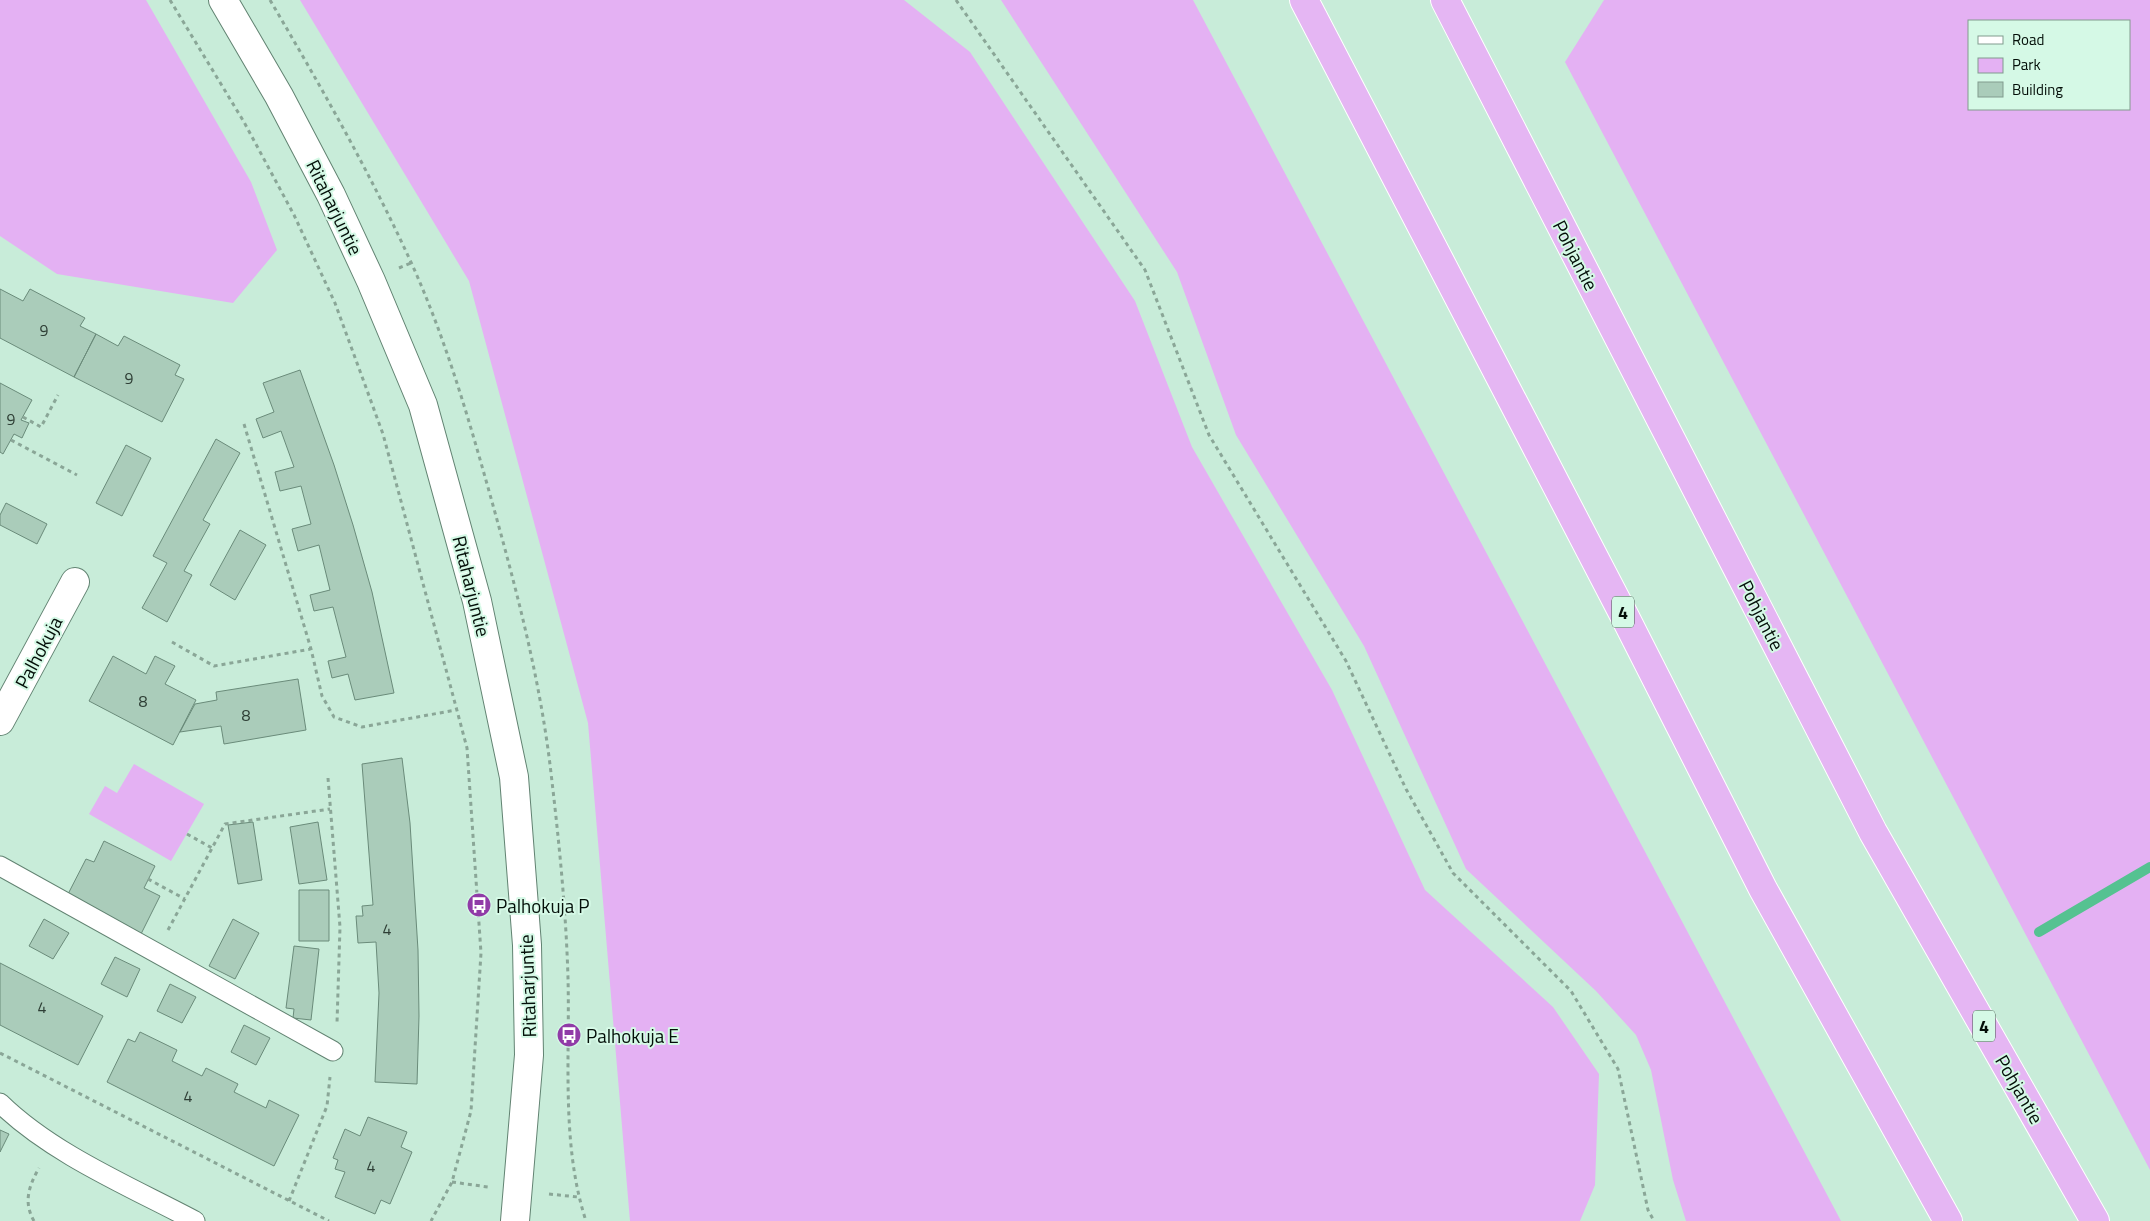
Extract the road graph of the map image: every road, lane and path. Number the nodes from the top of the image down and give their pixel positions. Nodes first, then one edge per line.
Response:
1 (170, 0) edge
2 (223, 0) edge
3 (956, 0) edge
4 (1304, 0) edge
5 (1445, 0) edge
6 (58, 395) dead end
7 (23, 417) dead end
8 (244, 424) dead end
9 (11, 440) dead end
10 (77, 475) dead end
11 (75, 582) dead end
12 (172, 642) dead end
13 (311, 649) junction
14 (456, 710) junction
15 (0, 721) edge
16 (328, 778) dead end
17 (330, 809) junction
18 (187, 834) dead end
19 (212, 848) junction
20 (0, 866) edge
21 (148, 879) dead end
22 (185, 899) junction
23 (156, 952) junction
24 (333, 1051) junction
25 (0, 1053) edge
26 (0, 1102) edge
27 (53, 1145) junction
28 (289, 1201) junction
29 (30, 1215) junction
30 (26, 1221) edge
31 (34, 1221) edge
32 (195, 1221) edge
33 (328, 1221) edge
34 (431, 1221) edge
35 (515, 1221) edge
36 (1654, 1221) edge
37 (1948, 1221) edge
38 (2095, 1221) edge

1 - 14 path
2 - 35 street, Ritaharjuntie
3 - 36 path
4 - 37 highway, 4
5 - 38 highway, Pohjantie / 4
6 - 7 path
8 - 13 path
9 - 10 path
11 - 15 street, Palhokuja
12 - 13 path
13 - 14 path
14 - 34 path
16 - 17 path
17 - 19 path
17 - 24 path
18 - 19 path
19 - 22 path
20 - 23 lane
21 - 22 path
22 - 23 path
23 - 24 lane
24 - 28 path
25 - 28 path
26 - 27 lane
27 - 29 path
27 - 32 lane
28 - 33 path
29 - 30 path
29 - 31 path

